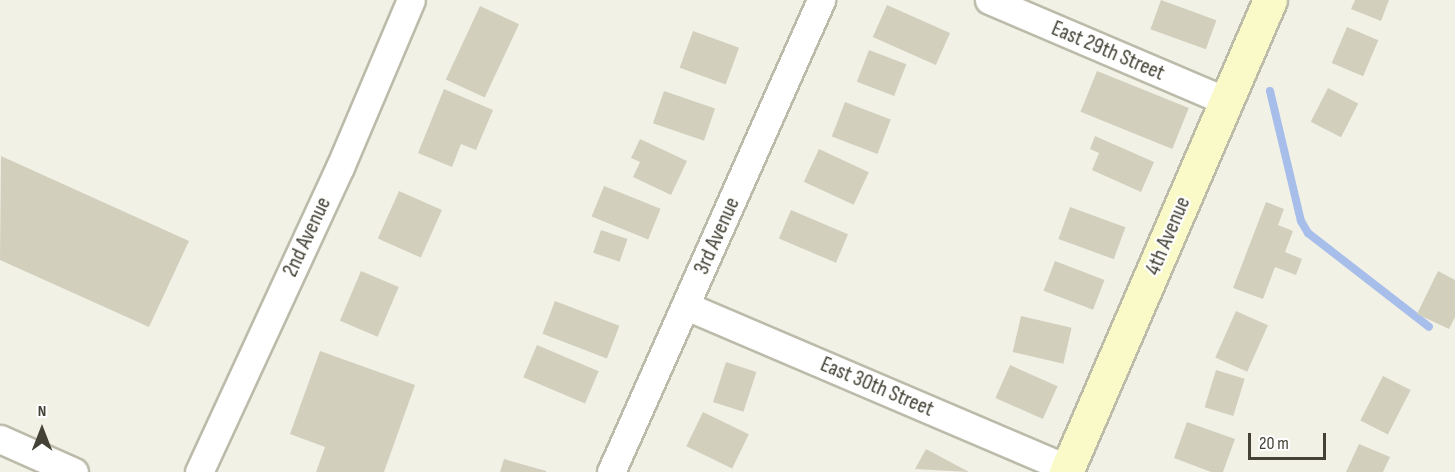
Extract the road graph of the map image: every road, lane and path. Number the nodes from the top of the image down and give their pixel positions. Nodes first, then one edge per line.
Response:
1 (411, 0) edge
2 (821, 0) edge
3 (989, 0) edge
4 (1270, 0) edge
5 (1226, 101) junction
6 (686, 306) junction
7 (0, 439) edge
8 (1067, 470) edge
9 (74, 472) edge
10 (199, 472) edge
11 (611, 472) edge

1 - 10 street, 2nd Avenue
2 - 6 street, 3rd Avenue
3 - 5 street, East 29th Street
4 - 5 main road, 4th Avenue
5 - 8 main road, 4th Avenue
6 - 8 street, East 30th Street
6 - 11 street, 3rd Avenue
7 - 9 street

